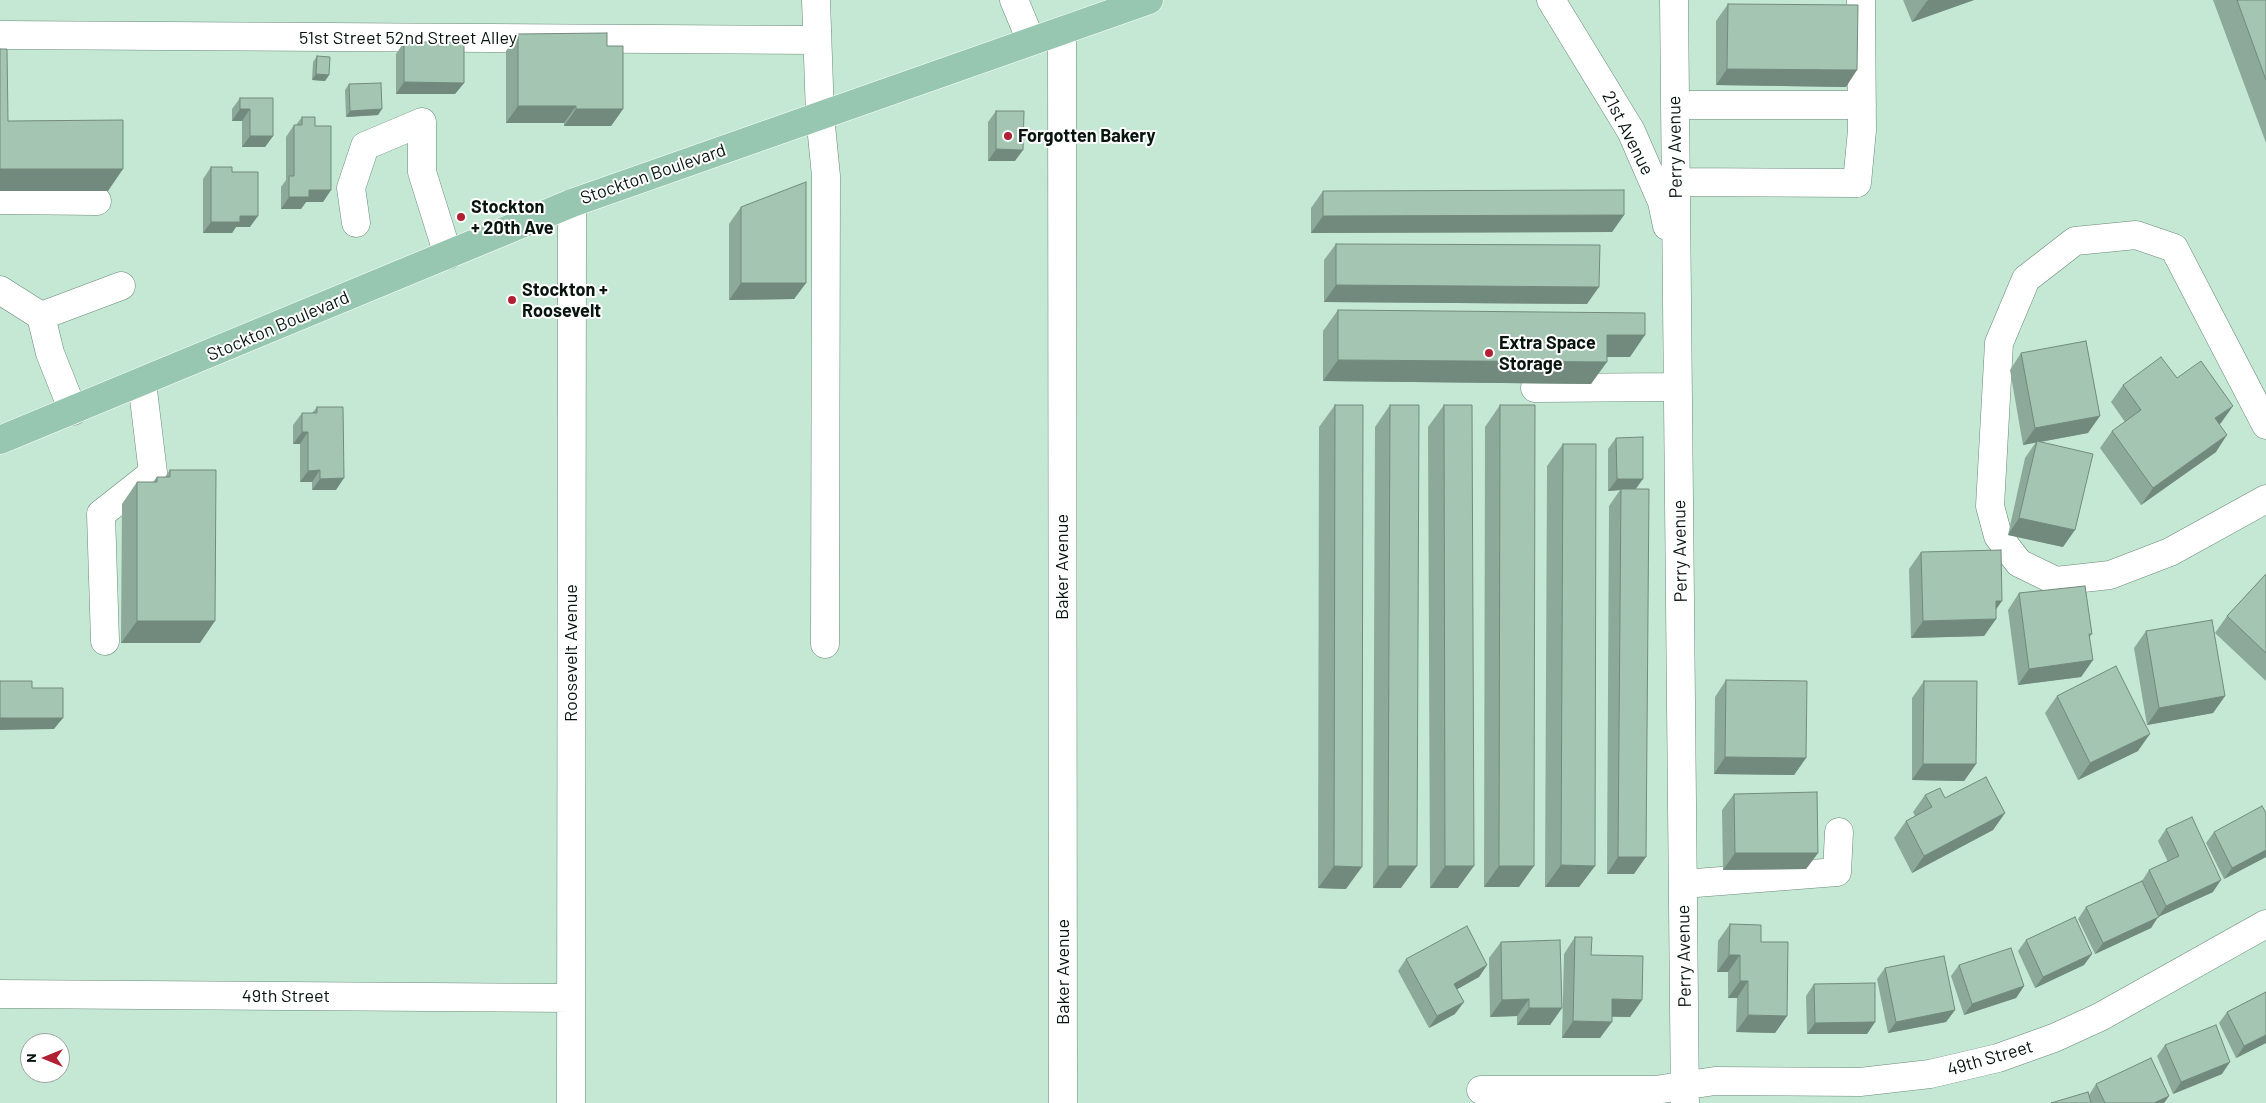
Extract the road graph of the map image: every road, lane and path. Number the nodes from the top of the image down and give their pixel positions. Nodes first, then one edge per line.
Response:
1 (816, 0) edge
2 (1014, 0) edge
3 (1149, 0) edge
4 (1551, 0) edge
5 (1674, 0) edge
6 (1861, 0) edge
7 (1062, 31) junction
8 (0, 35) edge
9 (817, 40) junction
10 (1031, 41) junction
11 (1675, 105) junction
12 (1862, 105) junction
13 (820, 115) junction
14 (1676, 182) junction
15 (0, 200) edge
16 (97, 201) dead end
17 (572, 203) junction
18 (356, 222) dead end
19 (448, 255) junction
20 (1677, 277) junction
21 (121, 286) dead end
22 (0, 290) edge
23 (40, 316) junction
24 (142, 382) junction
25 (1678, 387) junction
26 (1535, 388) edge
27 (73, 411) junction
28 (2266, 425) edge
29 (0, 440) edge
30 (2266, 499) edge
31 (105, 641) dead end
32 (824, 644) dead end
33 (1839, 832) dead end
34 (1683, 884) junction
35 (2266, 924) edge
36 (0, 994) edge
37 (571, 998) junction
38 (1481, 1090) dead end
39 (1685, 1095) edge
40 (571, 1103) edge
41 (1063, 1103) edge

1 - 9 street
2 - 10 street
3 - 7 main road, Stockton Boulevard
4 - 20 street, 21st Avenue
5 - 11 street, Perry Avenue
6 - 12 street
7 - 10 main road, Stockton Boulevard
7 - 41 street, Baker Avenue
8 - 9 street, 51st Street 52nd Street Alley
9 - 13 street
10 - 13 main road, Stockton Boulevard
11 - 12 street
11 - 14 street, Perry Avenue
12 - 14 street
13 - 17 main road, Stockton Boulevard
13 - 32 street
14 - 20 street, Perry Avenue
15 - 16 street
17 - 19 main road, Stockton Boulevard
17 - 37 street, Roosevelt Avenue
18 - 19 street
19 - 24 main road, Stockton Boulevard
20 - 25 street, Perry Avenue
21 - 23 street
22 - 23 street
23 - 27 street
24 - 27 main road, Stockton Boulevard
24 - 31 street
25 - 26 street
25 - 34 street, Perry Avenue
27 - 29 main road, Stockton Boulevard
28 - 30 street
33 - 34 street
34 - 39 street, Perry Avenue
35 - 39 street, 49th Street
36 - 37 street, 49th Street
37 - 40 street, Roosevelt Avenue
38 - 39 street, 49th Street

